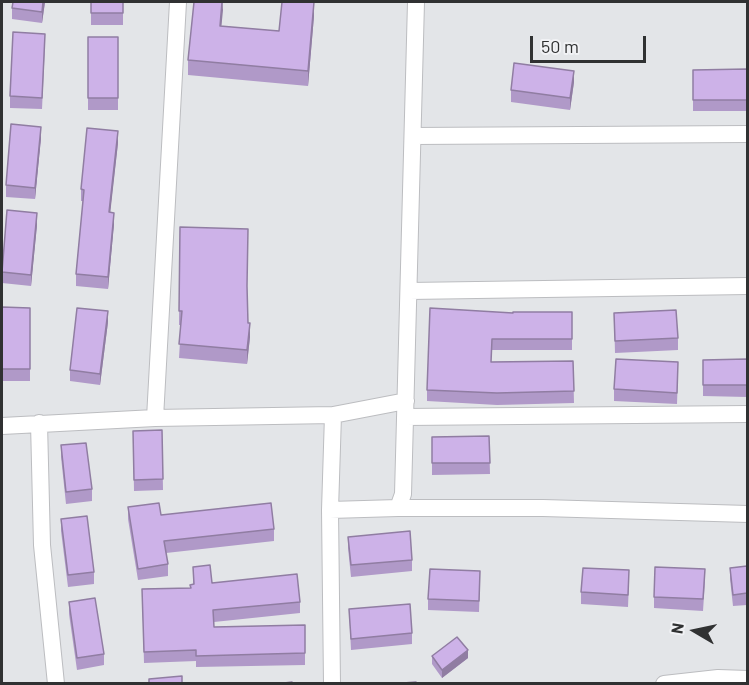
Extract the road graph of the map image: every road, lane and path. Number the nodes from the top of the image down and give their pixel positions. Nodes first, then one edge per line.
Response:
1 (178, 2) edge
2 (416, 2) edge
3 (747, 134) edge
4 (413, 136) junction
5 (747, 286) edge
6 (409, 291) junction
7 (405, 409) junction
8 (747, 414) edge
9 (333, 415) junction
10 (155, 418) junction
11 (39, 423) junction
12 (2, 426) edge
13 (398, 508) junction
14 (330, 510) junction
15 (747, 514) edge
16 (747, 679) edge
17 (56, 684) edge
18 (332, 684) edge
19 (664, 684) edge

1 - 10 street
2 - 4 street
3 - 4 street
4 - 6 street
5 - 6 street
6 - 7 street
7 - 8 street
7 - 9 street
7 - 13 street
9 - 10 street
9 - 14 street
10 - 11 street
11 - 12 street
11 - 17 street
13 - 14 street
13 - 15 street
14 - 18 street
16 - 19 street

